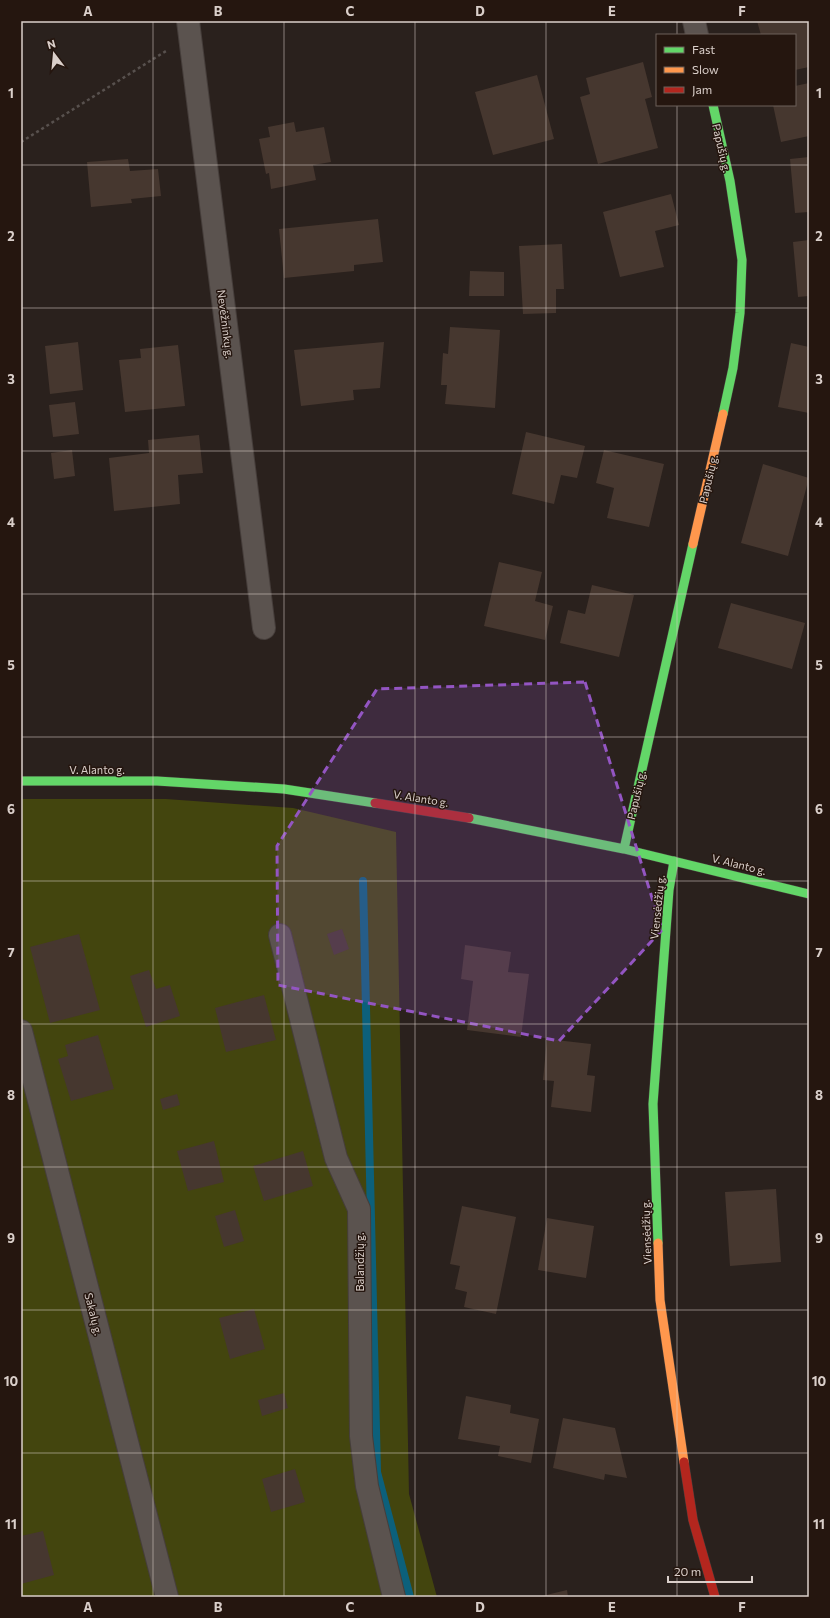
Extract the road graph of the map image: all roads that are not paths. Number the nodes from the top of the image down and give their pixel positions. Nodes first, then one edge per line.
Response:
1 (694, 21) edge
2 (189, 28) edge
3 (697, 34) edge
4 (713, 106) edge
5 (264, 628) dead end
6 (21, 781) edge
7 (624, 849) junction
8 (674, 861) junction
9 (809, 894) edge
10 (280, 935) dead end
11 (21, 1031) edge
12 (167, 1597) edge
13 (394, 1597) edge
14 (715, 1597) edge

1 - 3 street
2 - 5 street, Nevėžninkų g.
4 - 7 street, Papušių g.
6 - 7 street, V. Alanto g.
7 - 8 street, V. Alanto g.
8 - 9 street, V. Alanto g.
8 - 14 street, Viensėdžių g.
10 - 13 street, Balandžių g.
11 - 12 street, Sakalų g.

